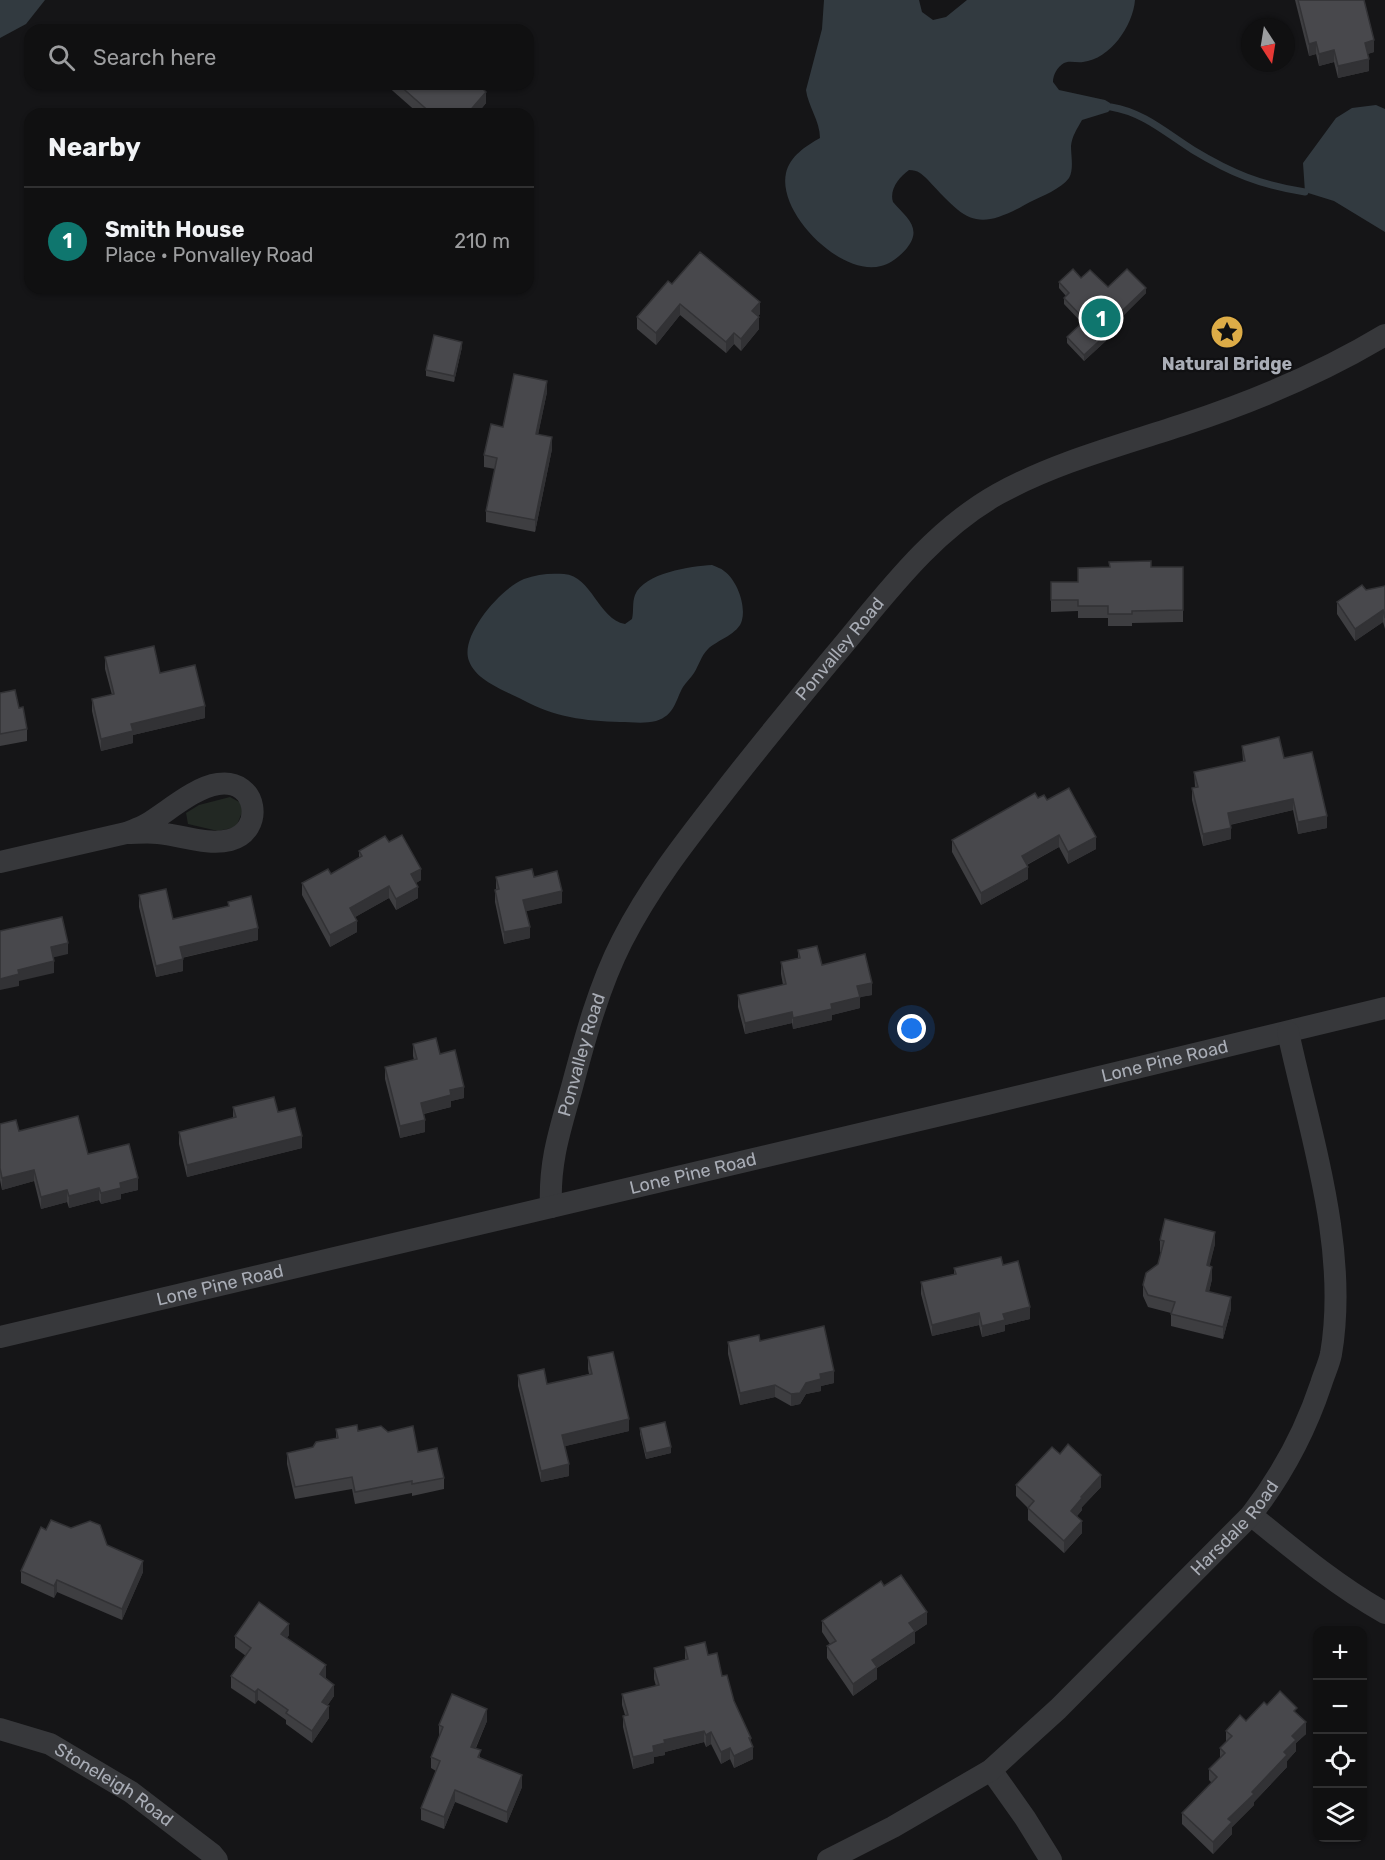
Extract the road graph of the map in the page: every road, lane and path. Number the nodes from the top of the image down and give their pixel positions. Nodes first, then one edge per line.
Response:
1 (1385, 335) edge
2 (126, 833) junction
3 (0, 862) edge
4 (1385, 1008) edge
5 (1288, 1032) junction
6 (551, 1207) junction
7 (0, 1337) edge
8 (1251, 1515) junction
9 (1385, 1613) edge
10 (0, 1729) edge
11 (991, 1770) junction
12 (216, 1860) edge
13 (828, 1860) edge
14 (1051, 1860) edge

1 - 6 street, Ponvalley Road
2 - 2 street
2 - 3 street
4 - 5 street, Lone Pine Road
5 - 6 street, Lone Pine Road
5 - 8 street, Harsdale Road
6 - 7 street, Lone Pine Road
8 - 9 street
8 - 11 street, Harsdale Road
10 - 12 street, Stoneleigh Road
11 - 13 street, Harsdale Road
11 - 14 street

